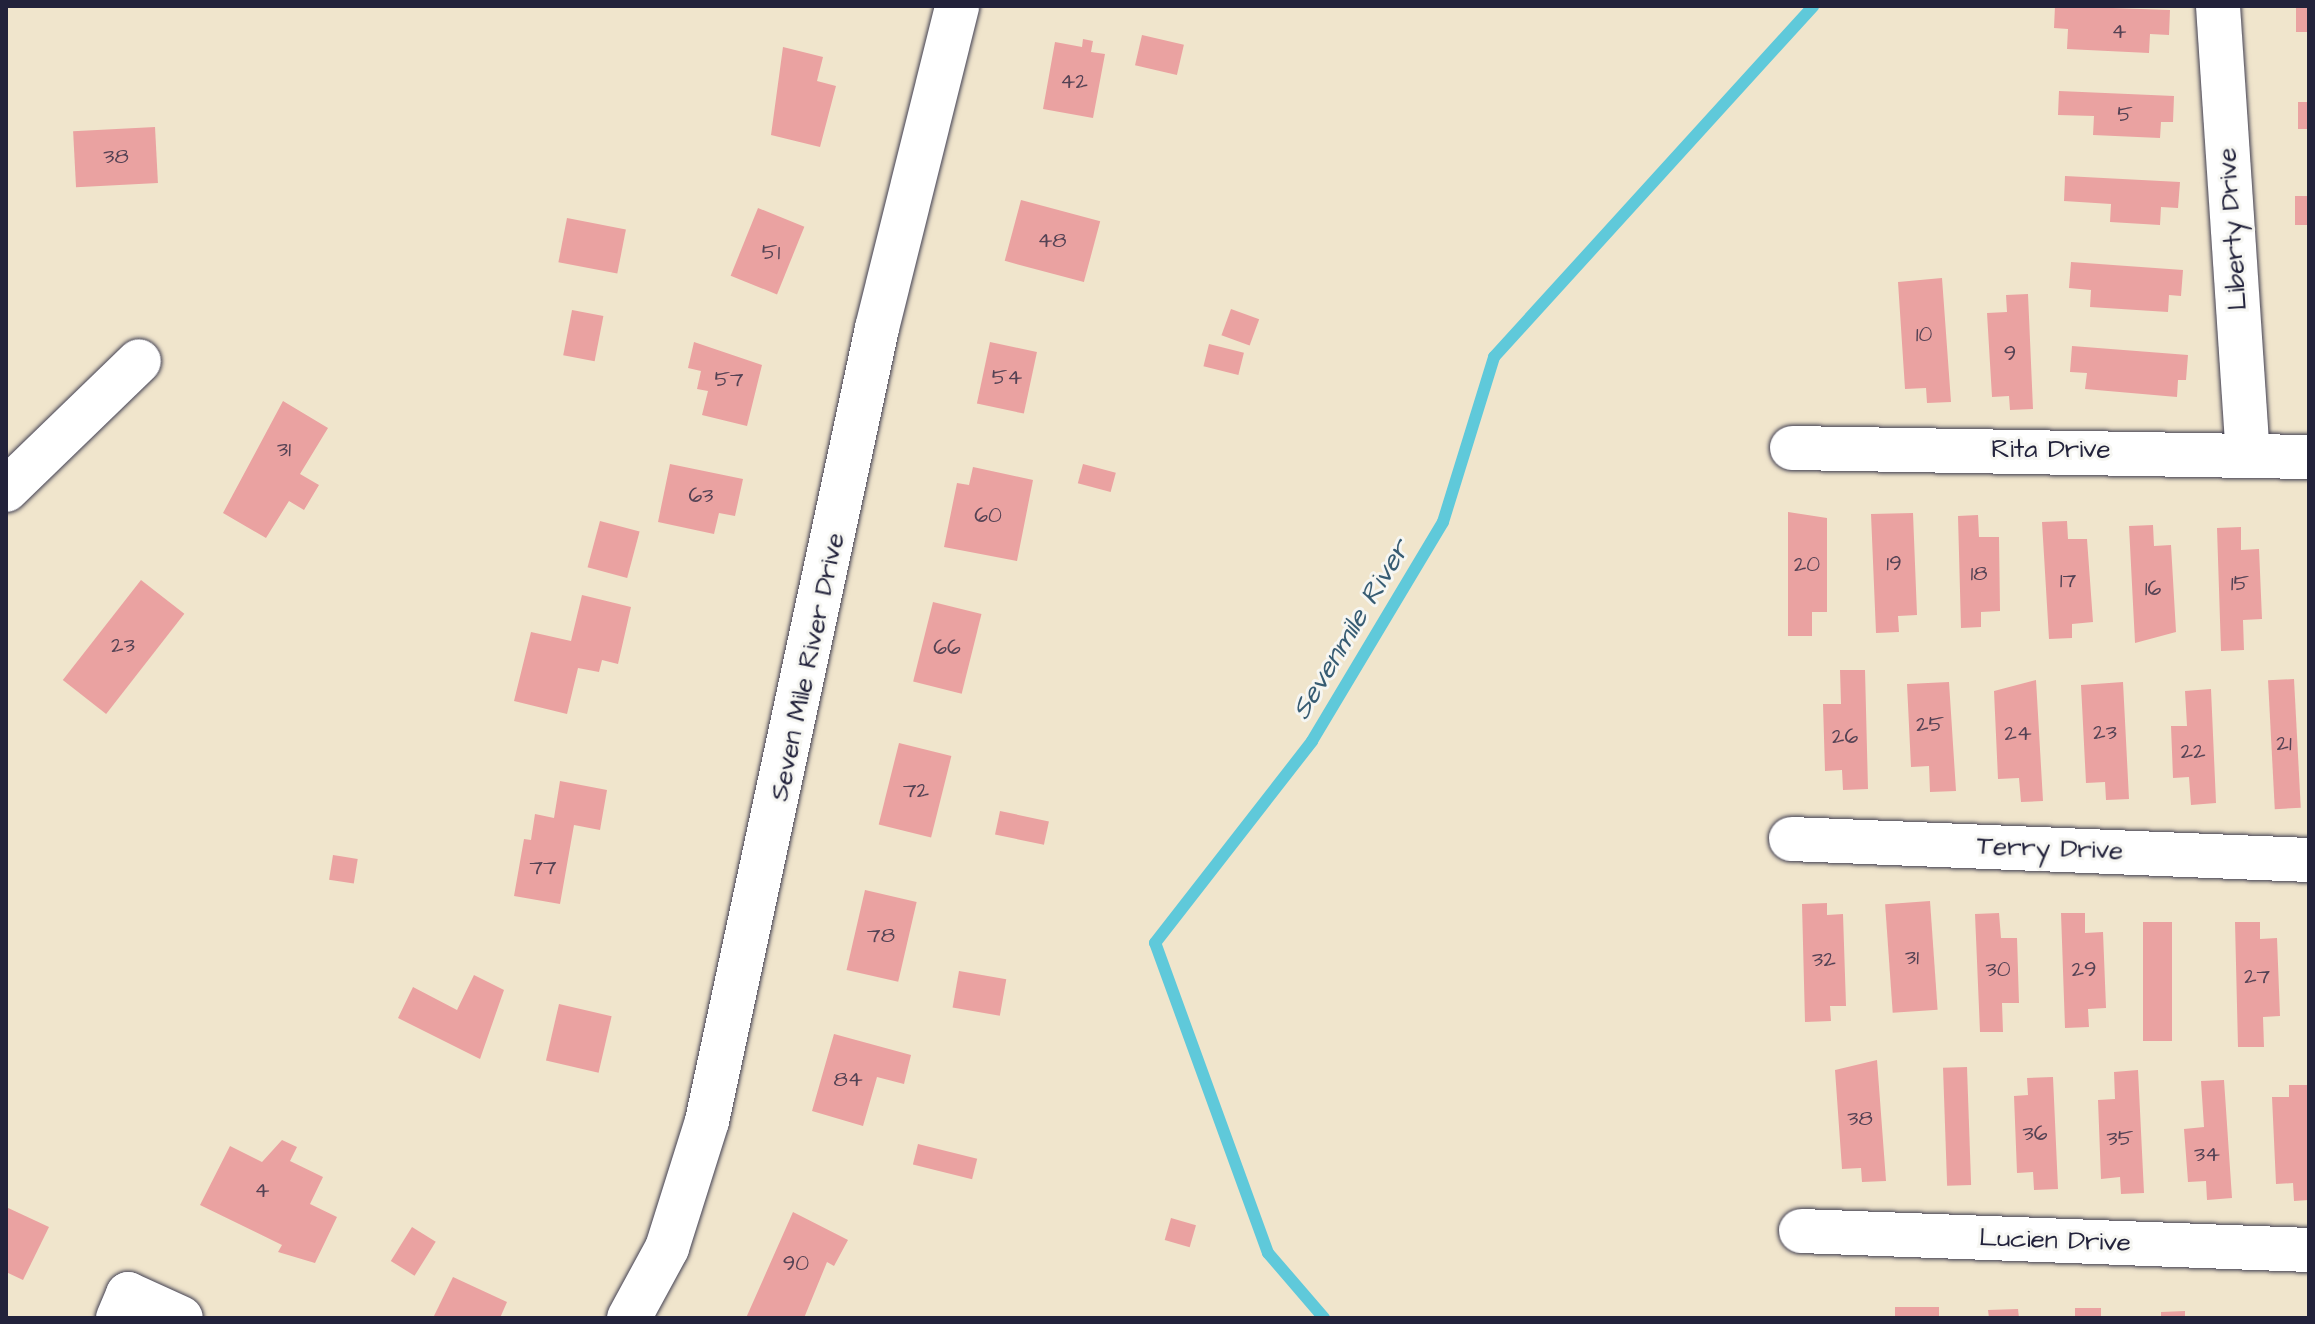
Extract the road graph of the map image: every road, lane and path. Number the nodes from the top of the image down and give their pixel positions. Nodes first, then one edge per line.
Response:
1 (957, 6) edge
2 (2218, 6) edge
3 (139, 361) dead end
4 (1792, 448) dead end
5 (2248, 452) junction
6 (2309, 457) edge
7 (6, 490) edge
8 (1791, 839) dead end
9 (2309, 860) edge
10 (1801, 1231) dead end
11 (2309, 1250) edge
12 (118, 1318) edge
13 (181, 1318) edge
14 (629, 1318) edge

1 - 14 street, Seven Mile River Drive
2 - 5 street, Liberty Drive
3 - 7 street
4 - 5 street, Rita Drive
5 - 6 street, Rita Drive
8 - 9 street, Terry Drive
10 - 11 street, Lucien Drive
12 - 13 street

